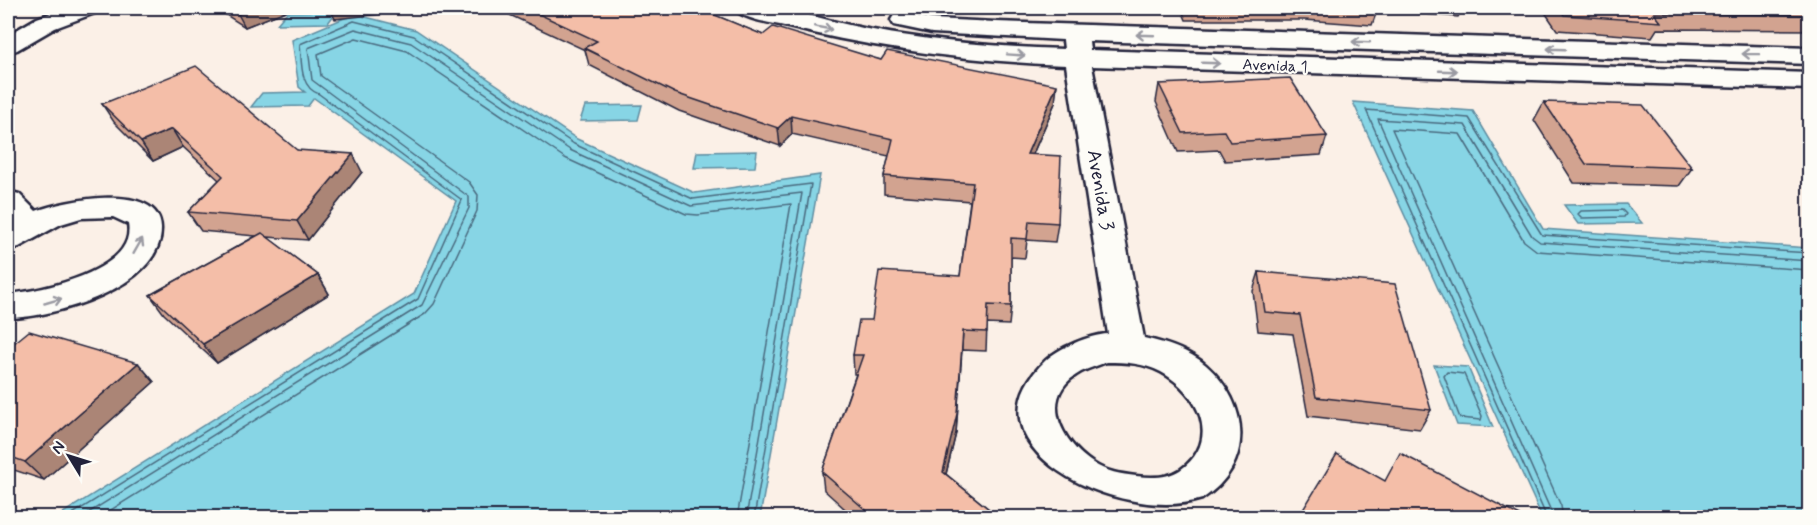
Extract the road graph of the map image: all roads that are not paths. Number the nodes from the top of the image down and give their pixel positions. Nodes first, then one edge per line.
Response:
1 (86, 8) edge
2 (746, 8) edge
3 (836, 8) edge
4 (1403, 44) junction
5 (8, 45) edge
6 (1077, 46) junction
7 (1809, 56) edge
8 (1416, 70) junction
9 (1809, 81) edge
10 (8, 201) edge
11 (19, 232) edge
12 (8, 306) edge
13 (1128, 348) junction

1 - 5 street
2 -> 6 street, Avenida 1
3 - 6 street, Avenida 1
4 -> 6 street, Avenida 1
7 -> 4 street, Avenida 1
4 - 8 street
6 -> 8 street, Avenida 1
6 - 13 street, Avenida 3
8 -> 9 street, Avenida 1
10 - 11 street
12 -> 11 street
13 - 13 street

